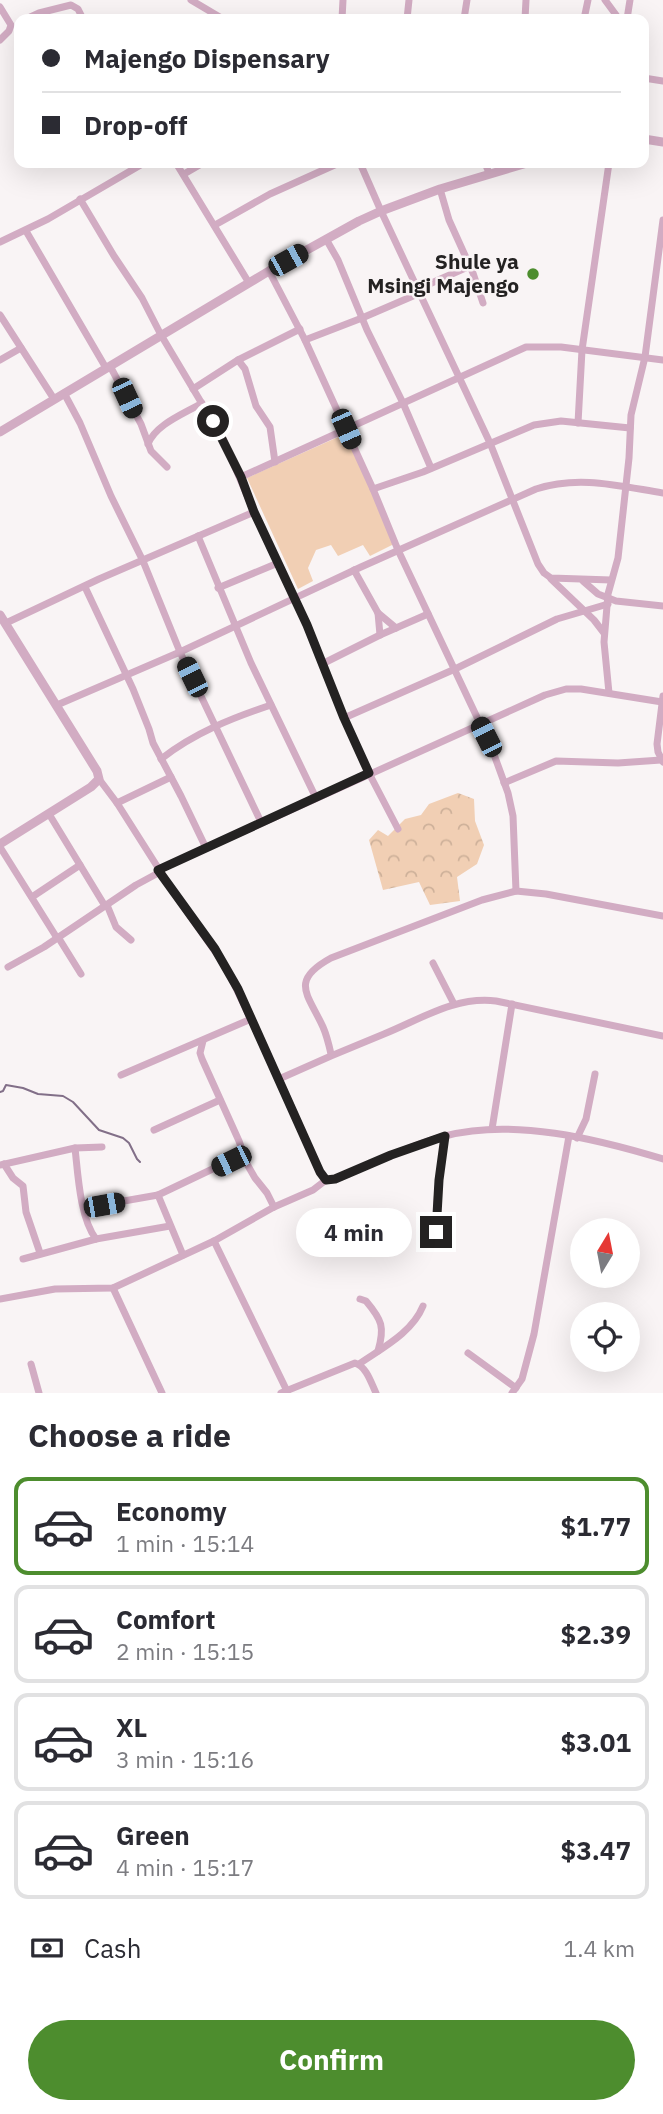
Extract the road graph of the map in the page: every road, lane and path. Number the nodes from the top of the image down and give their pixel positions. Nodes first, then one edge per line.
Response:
1 (191, 0) edge
2 (0, 7) edge
3 (37, 14) edge
4 (80, 14) edge
5 (215, 14) edge
6 (14, 22) edge
7 (14, 24) edge
8 (0, 40) edge
9 (135, 168) edge
10 (180, 168) edge
11 (194, 168) edge
12 (328, 168) edge
13 (362, 168) edge
14 (487, 168) edge
15 (508, 168) edge
16 (608, 168) edge
17 (489, 173) junction
18 (184, 174) junction
19 (440, 189) junction
20 (80, 199) junction
21 (381, 211) junction
22 (663, 220) edge
23 (215, 225) junction
24 (26, 231) junction
25 (326, 239) junction
26 (0, 243) edge
27 (470, 266) junction
28 (269, 271) junction
29 (249, 283) junction
30 (419, 291) junction
31 (483, 303) dead end
32 (0, 315) edge
33 (362, 318) junction
34 (300, 328) junction
35 (162, 335) junction
36 (305, 340) junction
37 (21, 348) junction
38 (582, 350) junction
39 (645, 357) junction
40 (0, 360) edge
41 (238, 360) junction
42 (663, 360) edge
43 (108, 367) junction
44 (458, 377) junction
45 (193, 389) junction
46 (64, 393) junction
47 (54, 400) junction
48 (202, 403) junction
49 (403, 403) junction
50 (578, 423) junction
51 (630, 428) junction
52 (346, 429) junction
53 (0, 432) edge
54 (490, 443) junction
55 (148, 444) junction
56 (275, 462) junction
57 (167, 467) dead end
58 (431, 468) junction
59 (241, 477) junction
60 (626, 486) junction
61 (373, 489) junction
62 (663, 493) edge
63 (513, 500) junction
64 (254, 512) junction
65 (198, 536) junction
66 (398, 550) junction
67 (143, 561) junction
68 (278, 563) junction
69 (354, 570) junction
70 (551, 578) junction
71 (582, 580) junction
72 (611, 580) junction
73 (85, 587) junction
74 (218, 588) junction
75 (294, 599) junction
76 (608, 601) junction
77 (663, 607) edge
78 (583, 611) junction
79 (378, 613) junction
80 (428, 614) junction
81 (2, 618) edge
82 (235, 626) junction
83 (396, 628) junction
84 (604, 633) junction
85 (380, 635) junction
86 (180, 652) junction
87 (323, 664) junction
88 (455, 669) junction
89 (125, 676) junction
90 (609, 693) junction
91 (663, 699) edge
92 (57, 705) junction
93 (271, 705) junction
94 (344, 718) junction
95 (480, 724) junction
96 (216, 727) junction
97 (161, 759) junction
98 (662, 761) edge
99 (369, 773) junction
100 (171, 777) junction
101 (99, 779) junction
102 (504, 783) junction
103 (316, 798) junction
104 (117, 803) junction
105 (49, 814) junction
106 (261, 822) junction
107 (398, 830) dead end
108 (0, 845) edge
109 (206, 848) junction
110 (80, 865) junction
111 (159, 871) junction
112 (516, 891) junction
113 (32, 897) junction
114 (106, 905) junction
115 (663, 916) edge
116 (57, 938) junction
117 (131, 940) dead end
118 (433, 963) dead end
119 (8, 967) dead end
120 (81, 974) dead end
121 (454, 1004) junction
122 (512, 1004) junction
123 (251, 1019) junction
124 (663, 1036) edge
125 (203, 1041) junction
126 (331, 1054) junction
127 (595, 1074) dead end
128 (121, 1076) dead end
129 (279, 1079) junction
130 (220, 1100) junction
131 (492, 1129) junction
132 (154, 1130) dead end
133 (445, 1136) junction
134 (573, 1137) junction
135 (102, 1147) dead end
136 (75, 1148) junction
137 (244, 1154) junction
138 (663, 1159) edge
139 (2, 1164) edge
140 (326, 1180) junction
141 (158, 1195) junction
142 (274, 1207) junction
143 (84, 1208) junction
144 (170, 1226) junction
145 (96, 1239) junction
146 (214, 1241) junction
147 (439, 1244) dead end
148 (40, 1253) junction
149 (183, 1255) junction
150 (23, 1259) dead end
151 (113, 1288) junction
152 (0, 1299) edge
153 (360, 1299) dead end
154 (423, 1306) dead end
155 (378, 1350) junction
156 (468, 1353) dead end
157 (31, 1364) dead end
158 (359, 1364) junction
159 (514, 1390) edge
160 (284, 1392) edge
161 (39, 1393) edge
162 (162, 1393) edge
163 (376, 1393) edge

1 - 5 street
2 - 6 street
3 - 4 street
7 - 8 street
9 - 20 street
10 - 18 street
11 - 18 street
12 - 23 street
13 - 21 street
14 - 17 street
15 - 17 street
16 - 38 street
17 - 19 street
18 - 23 street
19 - 21 street
19 - 27 street
20 - 24 street
20 - 35 street
21 - 25 street
21 - 30 street
22 - 39 street
23 - 29 street
24 - 26 street
24 - 43 street
25 - 28 street
25 - 33 street
27 - 30 street
27 - 31 street
28 - 29 street
28 - 34 street
29 - 35 street
30 - 33 street
30 - 44 street
32 - 37 street
33 - 36 street
33 - 49 street
34 - 36 street
34 - 41 street
35 - 43 street
35 - 45 street
36 - 52 street
37 - 40 street
37 - 47 street
38 - 39 street
38 - 44 street
38 - 50 street
39 - 42 street
39 - 51 street
41 - 45 street
41 - 56 street
43 - 46 street
43 - 55 street
44 - 49 street
44 - 54 street
45 - 48 street
46 - 47 street
46 - 67 street
47 - 53 street
48 - 55 street
48 - 59 street
49 - 52 street
49 - 58 street
50 - 51 street
50 - 54 street
51 - 60 street
52 - 56 street
52 - 61 street
54 - 58 street
54 - 63 street
55 - 57 street
56 - 59 street
58 - 61 street
59 - 64 street
60 - 62 street
60 - 63 street
60 - 72 street
61 - 66 street
63 - 66 street
63 - 70 street
64 - 65 street
64 - 68 street
65 - 67 street
65 - 74 street
66 - 69 street
66 - 80 street
67 - 73 street
67 - 86 street
68 - 74 street
68 - 75 street
69 - 75 street
69 - 79 street
70 - 71 street
70 - 78 street
71 - 72 street
71 - 76 street
72 - 76 street
73 - 81 street
73 - 89 street
74 - 82 street
75 - 82 street
75 - 87 street
76 - 77 street
76 - 78 street
76 - 84 street
78 - 84 street
78 - 88 street
79 - 83 street
79 - 85 street
80 - 83 street
80 - 88 street
81 - 92 street
82 - 86 street
82 - 93 street
83 - 85 street
84 - 90 street
85 - 87 street
86 - 89 street
86 - 96 street
87 - 94 street
88 - 94 street
88 - 95 street
89 - 92 street
89 - 97 street
90 - 91 street
90 - 95 street
91 - 98 street
92 - 101 street
93 - 96 street
93 - 103 street
94 - 99 street
95 - 99 street
95 - 102 street
96 - 97 street
96 - 106 street
97 - 100 street
98 - 102 street
99 - 103 street
99 - 107 street
100 - 104 street
100 - 109 street
101 - 104 street
101 - 105 street
102 - 112 street
103 - 106 street
104 - 111 street
105 - 108 street
105 - 110 street
106 - 109 street
108 - 113 street
109 - 111 street
110 - 113 street
110 - 114 street
111 - 114 street
111 - 123 street
112 - 115 street
112 - 126 street
113 - 116 street
114 - 116 street
114 - 117 street
116 - 119 street
116 - 120 street
118 - 121 street
121 - 122 street
121 - 126 street
122 - 124 street
122 - 131 street
123 - 125 street
123 - 129 street
125 - 128 street
125 - 130 street
126 - 129 street
127 - 134 street
129 - 140 street
130 - 132 street
130 - 137 street
131 - 133 street
131 - 134 street
133 - 140 street
133 - 147 street
134 - 138 street
134 - 159 street
135 - 136 street
136 - 139 street
136 - 143 street
137 - 141 street
137 - 142 street
139 - 148 street
140 - 142 street
141 - 143 street
141 - 144 street
142 - 146 street
143 - 145 street
144 - 145 street
144 - 149 street
145 - 148 street
146 - 149 street
146 - 160 street
148 - 150 street
149 - 151 street
151 - 152 street
151 - 162 street
153 - 155 street
154 - 155 street
155 - 158 street
156 - 159 street
157 - 161 street
158 - 160 street
158 - 163 street

